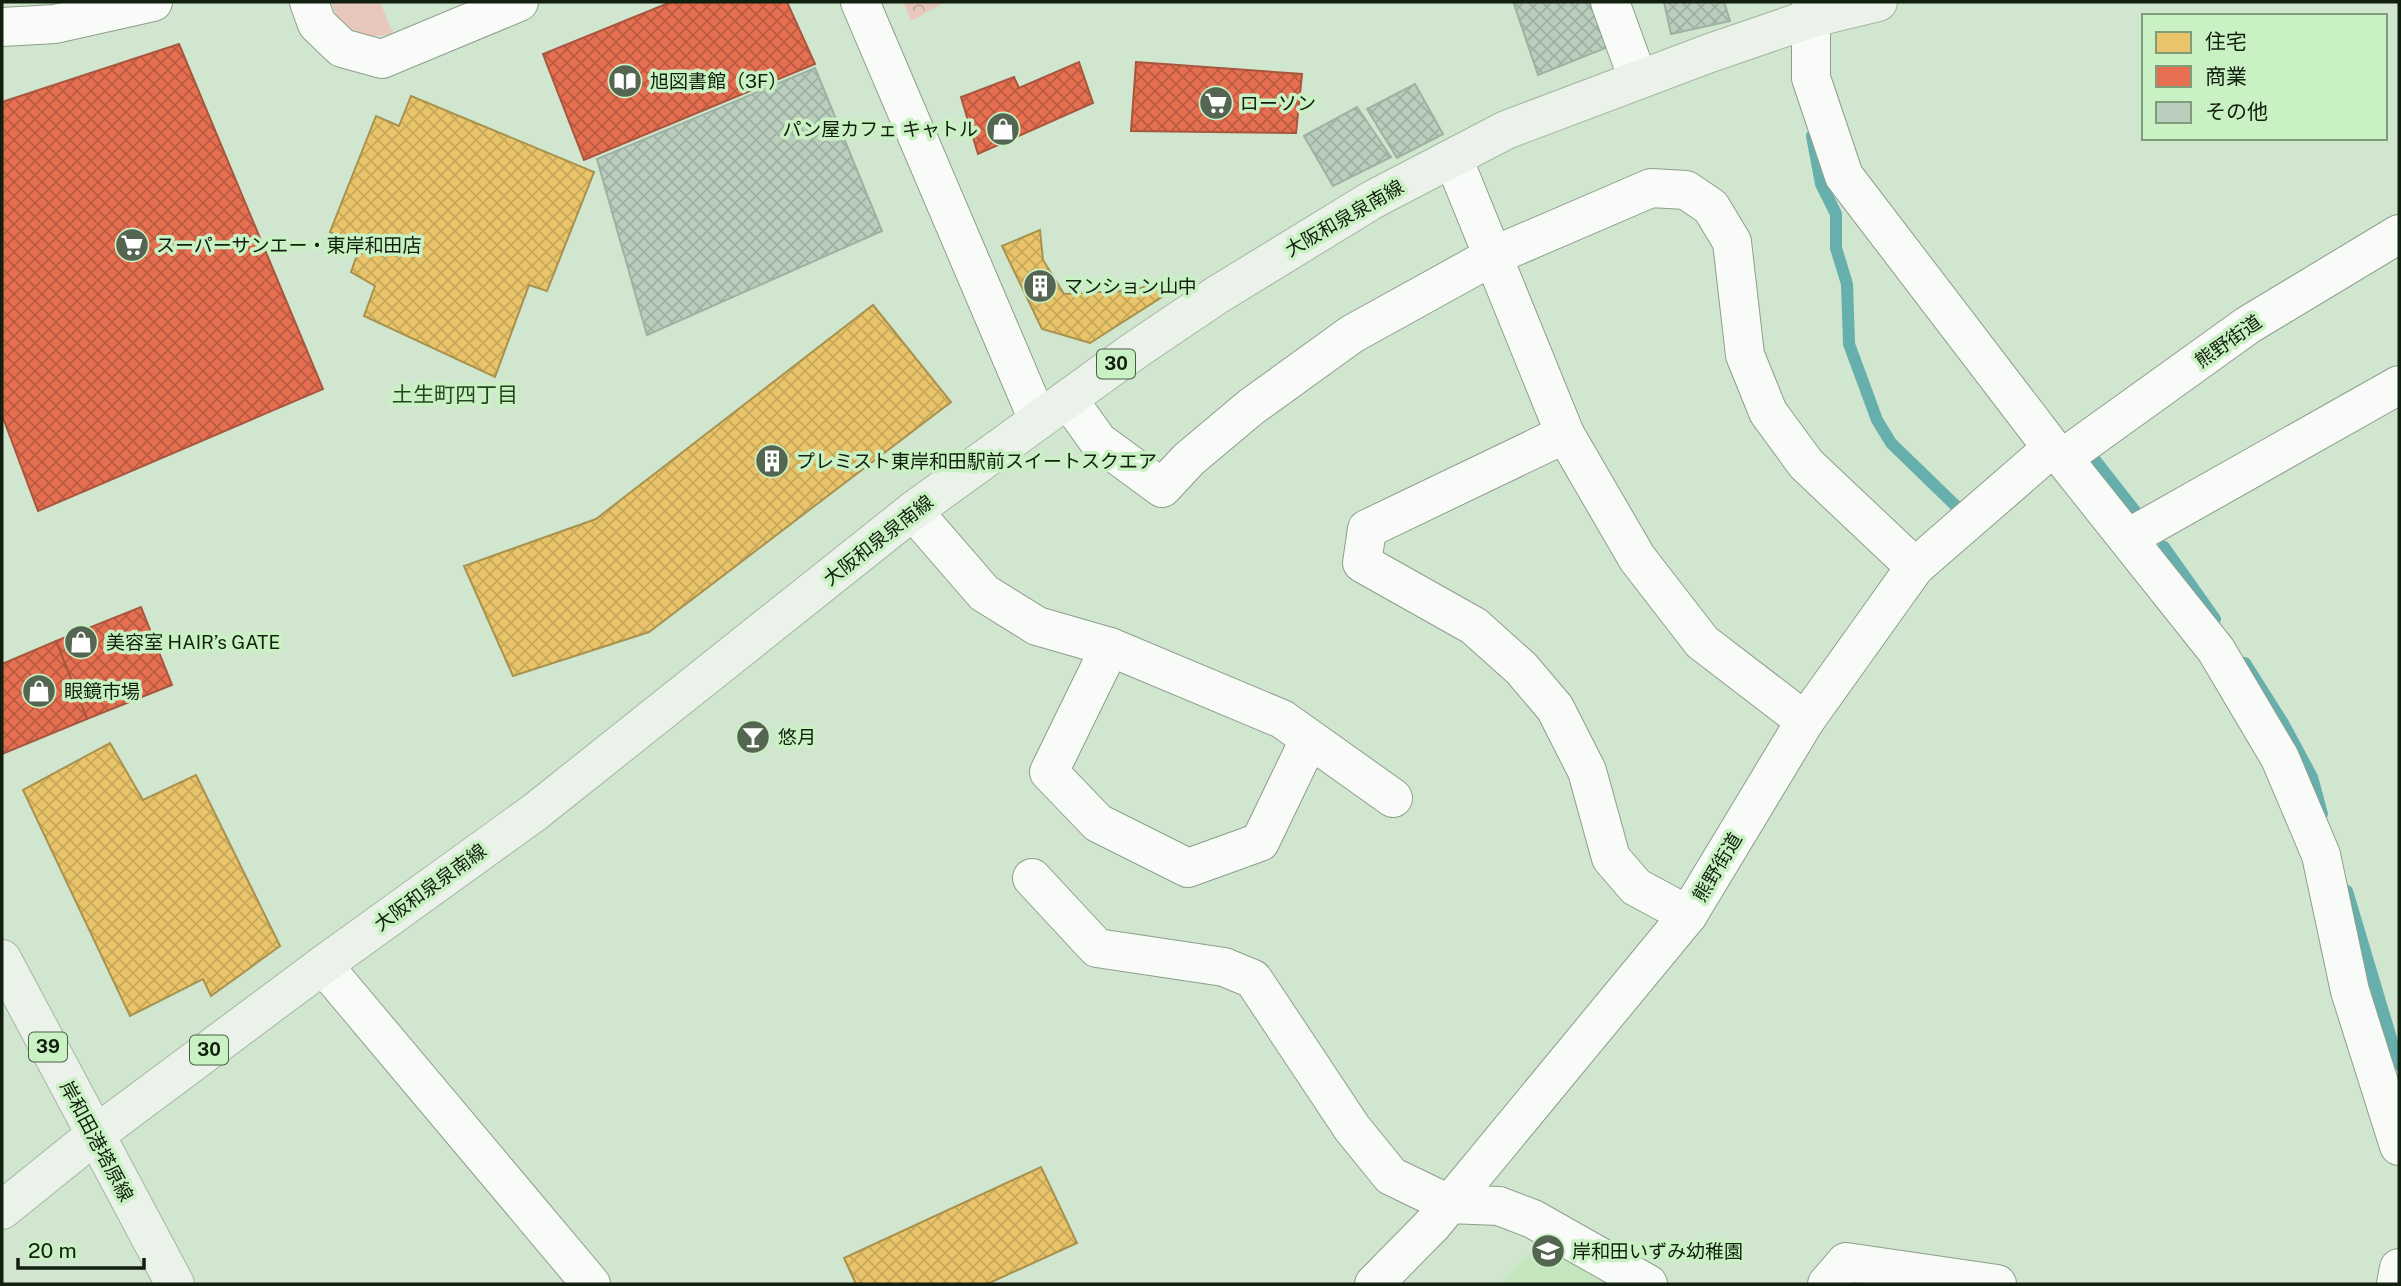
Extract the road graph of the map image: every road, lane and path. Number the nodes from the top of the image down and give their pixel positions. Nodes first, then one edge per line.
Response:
1 (153, 2) edge
2 (309, 2) edge
3 (519, 2) edge
4 (860, 2) edge
5 (1610, 2) edge
6 (1878, 2) edge
7 (1811, 10) edge
8 (2, 27) edge
9 (1638, 79) junction
10 (1453, 158) junction
11 (2399, 233) edge
12 (1493, 256) junction
13 (2399, 385) edge
14 (1053, 410) junction
15 (1565, 434) junction
16 (2058, 453) junction
17 (914, 511) junction
18 (2128, 538) junction
19 (1915, 568) junction
20 (1110, 647) junction
21 (1805, 721) junction
22 (1310, 740) junction
23 (1393, 798) dead end
24 (1032, 878) dead end
25 (1688, 915) junction
26 (2, 959) edge
27 (323, 965) junction
28 (95, 1135) junction
29 (2399, 1146) edge
30 (1449, 1204) junction
31 (2, 1210) edge
32 (2399, 1268) edge
33 (175, 1284) edge
34 (591, 1284) edge
35 (1374, 1284) edge
36 (1648, 1284) edge
37 (1827, 1284) edge
38 (1997, 1284) edge
39 (2396, 1284) edge

1 - 8 street
2 - 3 street
4 - 14 street
5 - 9 street
6 - 7 main road, 大阪和泉泉南線 / 30
7 - 9 main road, 大阪和泉泉南線 / 30
7 - 16 street
9 - 10 main road, 大阪和泉泉南線 / 30
10 - 12 street
10 - 14 main road, 大阪和泉泉南線 / 30
11 - 16 street, 熊野街道
12 - 14 street
12 - 15 street
12 - 19 street
13 - 18 street
14 - 17 main road, 大阪和泉泉南線 / 30
15 - 21 street
15 - 25 street
16 - 18 street
16 - 19 street, 熊野街道
17 - 20 street
17 - 27 main road, 大阪和泉泉南線 / 30
18 - 29 street
19 - 21 street, 熊野街道
20 - 22 street
20 - 22 street
21 - 25 street, 熊野街道
22 - 23 street
24 - 30 street
25 - 30 street, 熊野街道
26 - 28 main road, 岸和田港塔原線 / 39
27 - 28 main road, 大阪和泉泉南線 / 30
27 - 34 street
28 - 31 main road, 大阪和泉泉南線 / 30
28 - 33 main road, 岸和田港塔原線 / 39
30 - 35 street, 熊野街道
30 - 36 street
32 - 39 street
37 - 38 street

